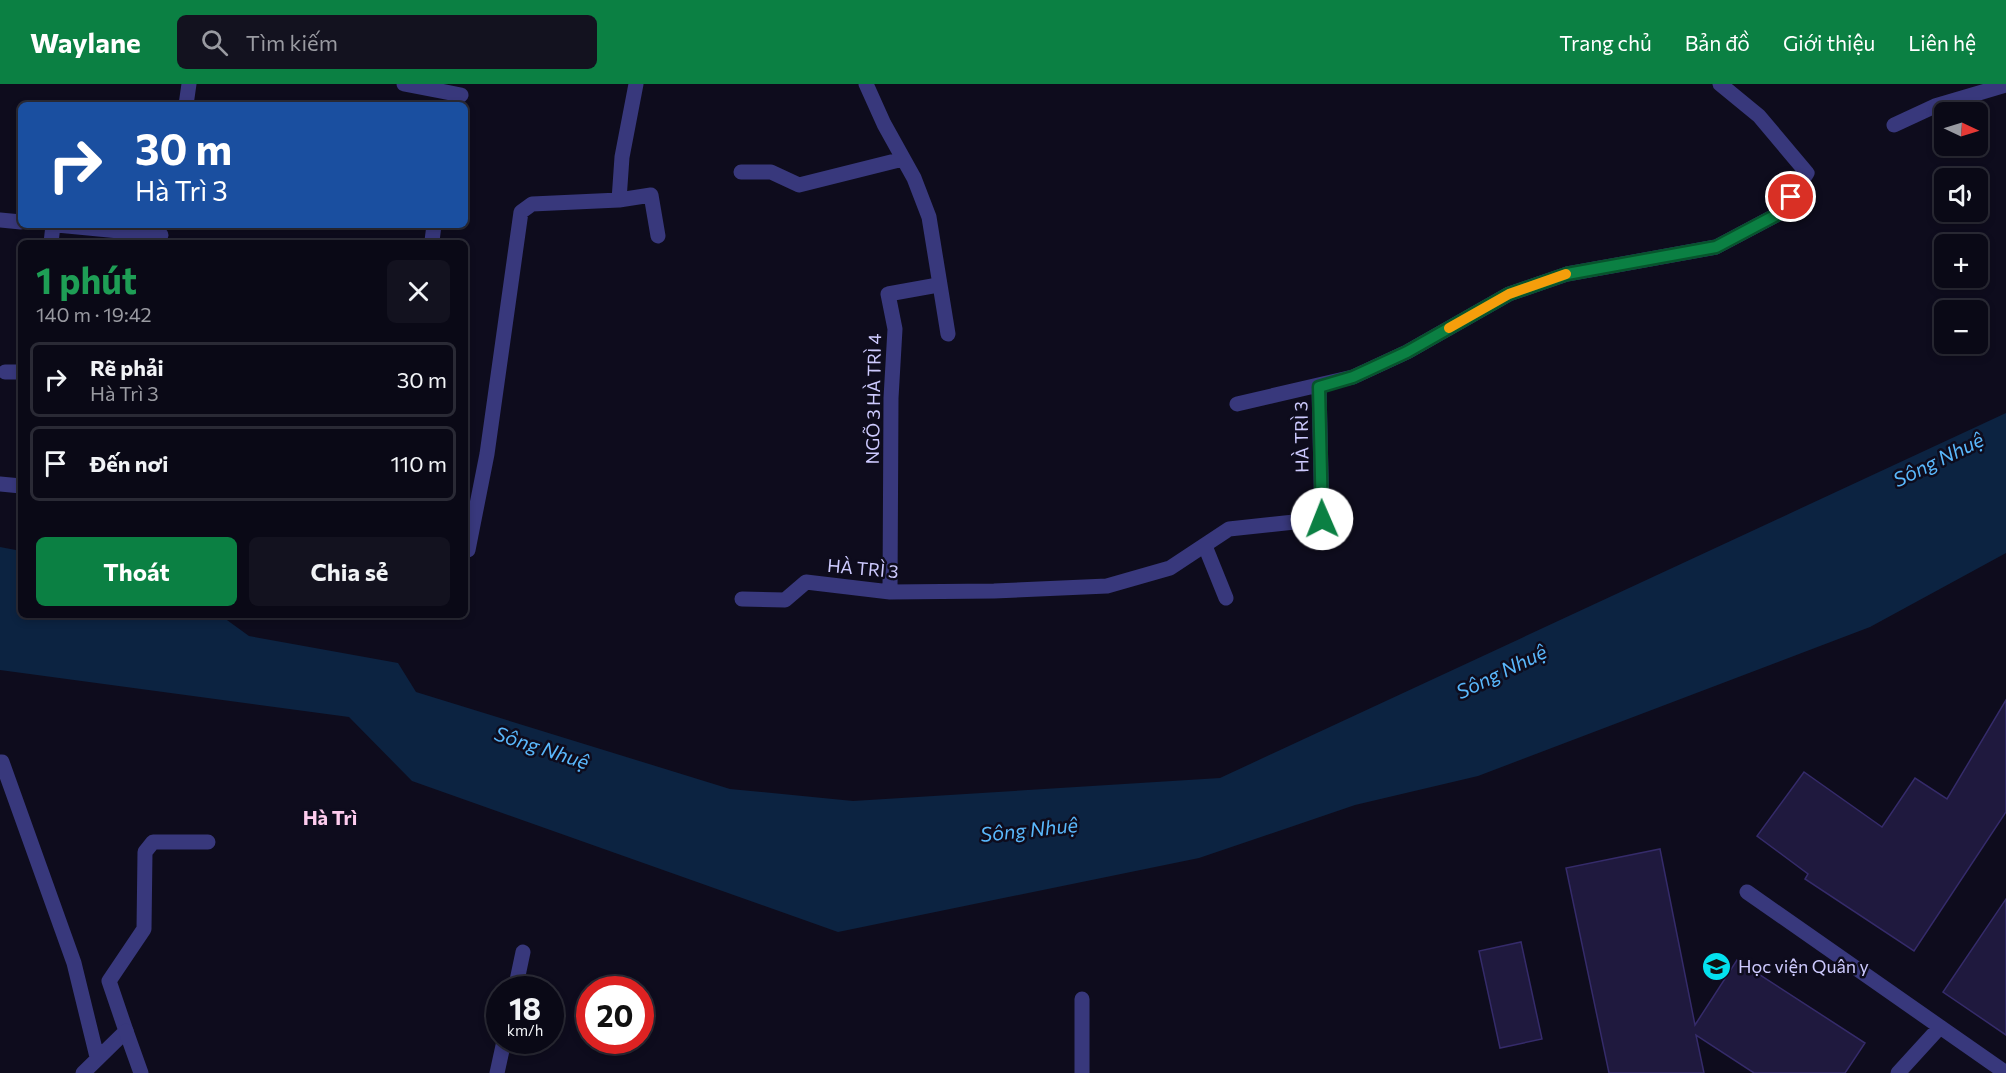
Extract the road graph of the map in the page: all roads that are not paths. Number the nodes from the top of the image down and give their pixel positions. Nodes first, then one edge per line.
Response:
1 (189, 84) edge
2 (404, 84) edge
3 (636, 84) edge
4 (866, 84) edge
5 (1720, 84) edge
6 (2006, 85) edge
7 (461, 95) edge
8 (186, 102) edge
9 (1894, 125) dead end
10 (903, 159) junction
11 (741, 172) dead end
12 (620, 200) junction
13 (0, 220) edge
14 (18, 222) edge
15 (90, 228) edge
16 (161, 234) edge
17 (658, 236) dead end
18 (938, 285) junction
19 (948, 334) dead end
20 (5, 372) dead end
21 (18, 372) edge
22 (1319, 387) junction
23 (1237, 404) dead end
24 (0, 484) edge
25 (18, 486) edge
26 (468, 545) edge
27 (1204, 546) junction
28 (890, 592) junction
29 (1226, 598) dead end
30 (742, 599) dead end
31 (0, 762) edge
32 (208, 842) dead end
33 (1747, 892) dead end
34 (523, 952) dead end
35 (517, 976) edge
36 (1082, 999) dead end
37 (1940, 1027) junction
38 (126, 1032) junction
39 (501, 1054) edge
40 (97, 1057) junction
41 (83, 1073) edge
42 (141, 1073) edge
43 (497, 1073) edge
44 (1082, 1073) edge
45 (1898, 1073) edge
46 (2006, 1073) edge

1 - 8 street
2 - 7 street
3 - 12 street
4 - 10 street
5 - 22 street, HÀ TRÌ 3
6 - 9 street
10 - 11 street
10 - 18 street
12 - 17 street
12 - 26 street
13 - 14 street
15 - 16 street
18 - 19 street
18 - 28 street, NGÕ 3 HÀ TRÌ 4
20 - 21 street
22 - 23 street
22 - 27 street, HÀ TRÌ 3
24 - 25 street
27 - 28 street, HÀ TRÌ 3
27 - 29 street
28 - 30 street, HÀ TRÌ 3
31 - 40 street
32 - 38 street
33 - 37 street
34 - 35 street
36 - 44 street
37 - 45 street
37 - 46 street
38 - 40 street
38 - 42 street
39 - 43 street
40 - 41 street

